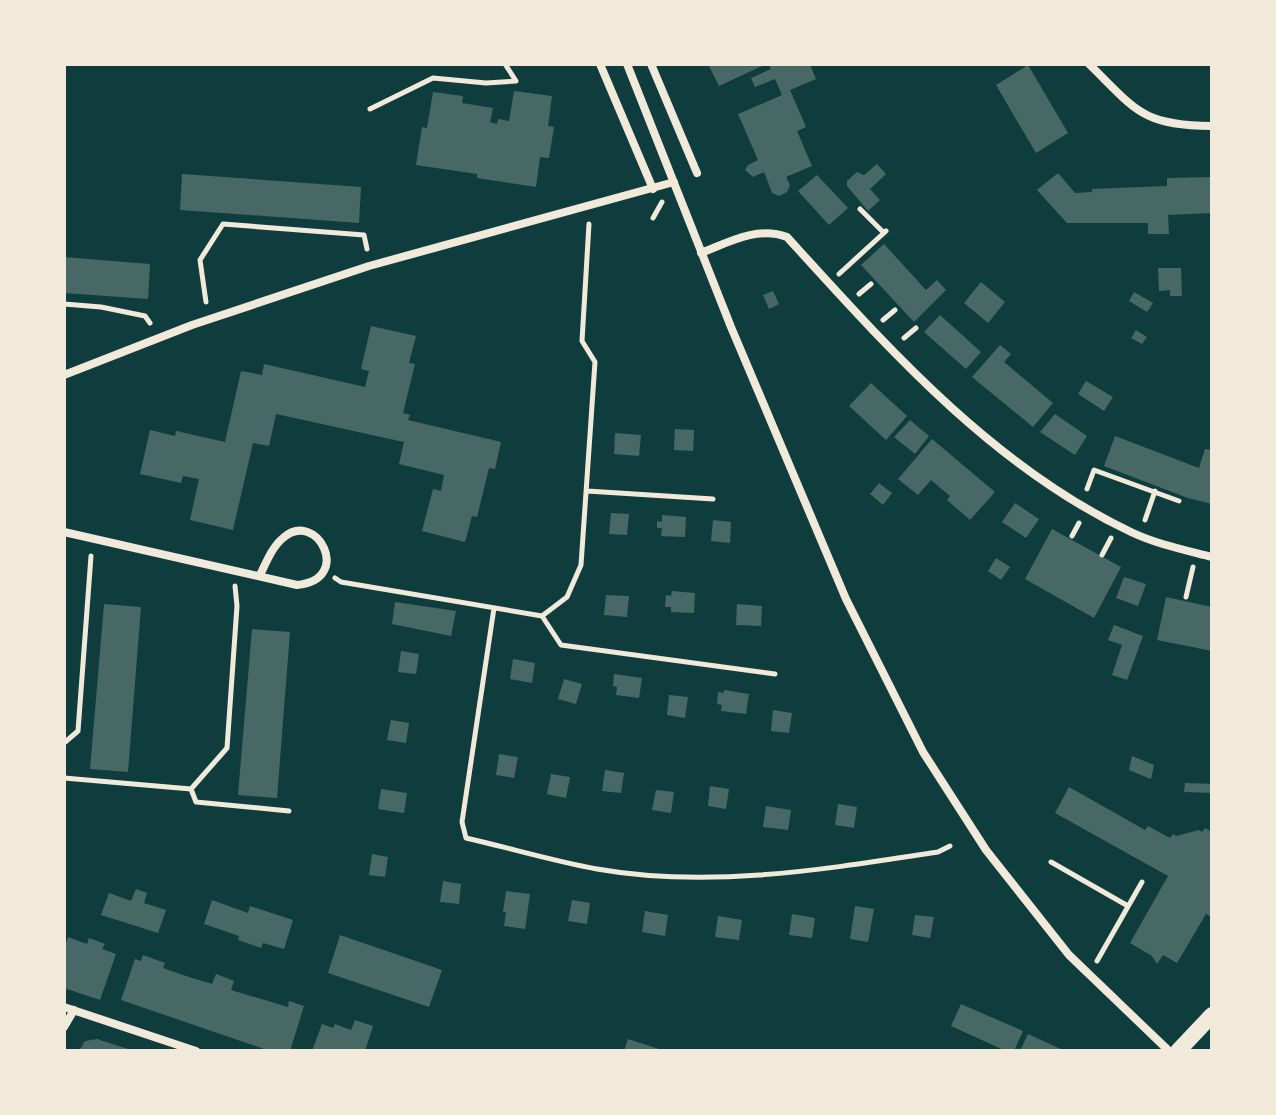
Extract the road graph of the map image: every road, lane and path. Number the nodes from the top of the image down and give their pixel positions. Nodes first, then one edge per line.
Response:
1 (505, 64) edge
2 (600, 64) edge
3 (627, 64) edge
4 (651, 64) edge
5 (1089, 64) edge
6 (370, 109) dead end
7 (1212, 126) edge
8 (697, 173) dead end
9 (674, 182) junction
10 (653, 189) junction
11 (589, 207) junction
12 (860, 209) dead end
13 (701, 253) junction
14 (369, 266) junction
15 (829, 283) junction
16 (64, 304) edge
17 (209, 319) junction
18 (160, 337) junction
19 (64, 375) edge
20 (1088, 486) dead end
21 (587, 491) junction
22 (1155, 491) junction
23 (713, 499) dead end
24 (1179, 501) dead end
25 (64, 532) edge
26 (1139, 535) junction
27 (92, 539) junction
28 (1196, 553) junction
29 (1212, 557) edge
30 (233, 569) junction
31 (324, 571) junction
32 (260, 575) junction
33 (1186, 597) dead end
34 (494, 608) junction
35 (542, 616) junction
36 (775, 674) dead end
37 (64, 743) edge
38 (64, 778) edge
39 (191, 789) junction
40 (289, 811) dead end
41 (950, 846) dead end
42 (1051, 862) dead end
43 (1142, 882) dead end
44 (1128, 906) junction
45 (1089, 976) junction
46 (64, 1007) edge
47 (74, 1010) junction
48 (1212, 1015) edge
49 (64, 1027) edge
50 (196, 1051) edge
51 (1169, 1051) edge
52 (1178, 1051) edge

1 - 6 path
2 - 10 street
3 - 9 street
4 - 8 street
5 - 7 street
9 - 10 street
9 - 13 street
10 - 11 street
11 - 14 street
11 - 21 path
12 - 15 path
13 - 15 street
13 - 45 street
14 - 17 street
14 - 17 path
15 - 26 street
16 - 18 path
17 - 18 street
18 - 19 street
20 - 22 path
21 - 23 path
21 - 35 path
22 - 24 path
22 - 26 path
25 - 27 street
26 - 28 street
27 - 30 street
27 - 37 path
28 - 29 street
28 - 33 path
30 - 32 street
30 - 39 path
31 - 32 street
31 - 32 street
31 - 34 path
34 - 35 path
34 - 41 path
35 - 36 path
38 - 39 path
39 - 40 path
42 - 44 path
43 - 44 path
44 - 45 path
45 - 51 street
46 - 47 street
47 - 49 street
47 - 50 street
48 - 52 main road

